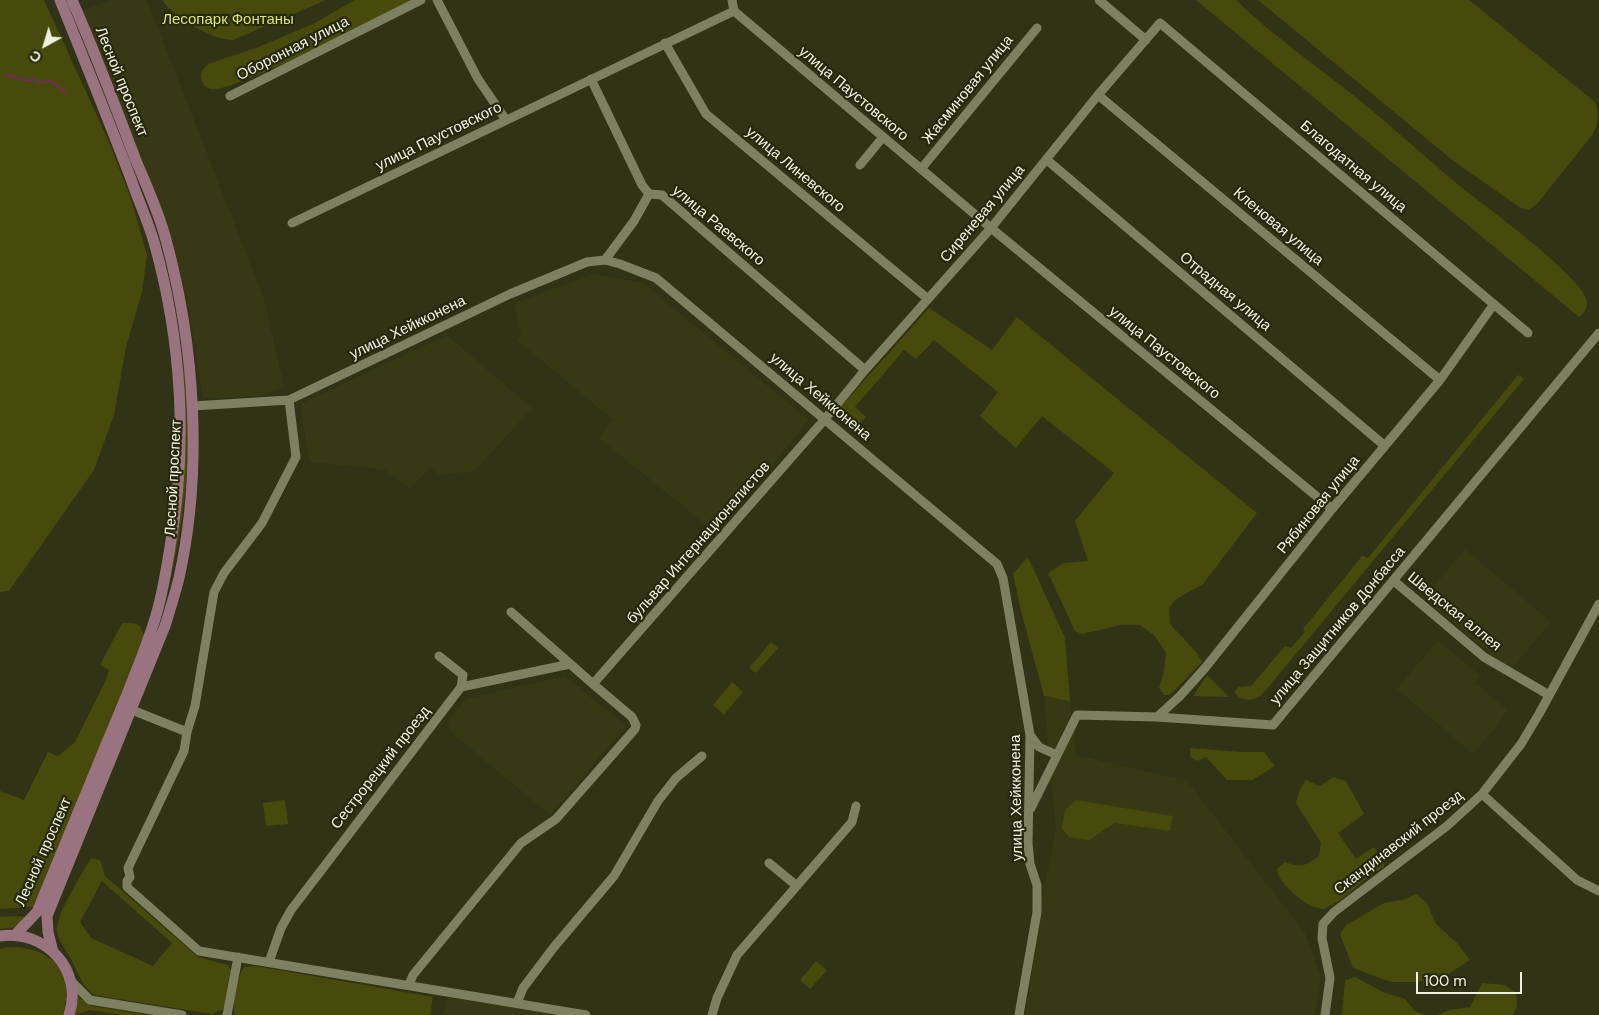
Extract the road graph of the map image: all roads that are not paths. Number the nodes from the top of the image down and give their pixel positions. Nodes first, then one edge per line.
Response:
1 (60, 0) edge
2 (72, 0) edge
3 (421, 0) edge
4 (437, 0) edge
5 (732, 0) edge
6 (1099, 0) edge
7 (734, 10) junction
8 (1160, 23) joint
9 (1037, 28) dead end
10 (1146, 40) junction
11 (665, 43) junction
12 (590, 79) junction
13 (1098, 95) junction
14 (230, 96) dead end
15 (506, 120) junction
16 (121, 135) junction
17 (883, 137) junction
18 (129, 159) junction
19 (1047, 160) junction
20 (860, 165) dead end
21 (921, 169) junction
22 (649, 194) junction
23 (292, 223) dead end
24 (991, 228) junction
25 (605, 260) junction
26 (928, 299) junction
27 (1494, 304) junction
28 (1528, 333) dead end
29 (1599, 333) edge
30 (865, 370) junction
31 (1440, 380) junction
32 (290, 400) junction
33 (192, 406) junction
34 (825, 419) junction
35 (1385, 446) junction
36 (1332, 509) junction
37 (1394, 581) junction
38 (1599, 604) edge
39 (511, 612) dead end
40 (160, 624) junction
41 (439, 656) dead end
42 (570, 664) junction
43 (593, 684) junction
44 (461, 687) junction
45 (1550, 695) junction
46 (132, 710) junction
47 (1157, 717) junction
48 (187, 732) junction
49 (1030, 735) junction
50 (1057, 755) junction
51 (702, 756) dead end
52 (1482, 794) junction
53 (856, 806) dead end
54 (1029, 811) junction
55 (769, 863) dead end
56 (796, 886) junction
57 (1599, 892) edge
58 (15, 935) junction
59 (0, 936) edge
60 (53, 952) junction
61 (238, 957) junction
62 (269, 962) junction
63 (70, 980) junction
64 (409, 985) junction
65 (517, 1004) junction
66 (69, 1015) edge
67 (182, 1015) edge
68 (227, 1015) edge
69 (586, 1015) edge
70 (712, 1015) edge
71 (1019, 1015) edge
72 (1325, 1015) edge

1 - 16 main road, Лесной проспект
2 - 16 main road, Лесной проспект
3 - 14 street, Оборонная улица
4 - 15 street
5 - 7 street
6 - 10 street
7 - 11 street, улица Паустовского
7 - 17 street, улица Паустовского
8 - 10 street, Сиреневая улица
8 - 27 street, Благодатная улица
9 - 21 street, Жасминовая улица
10 - 13 street, Сиреневая улица
11 - 12 street, улица Паустовского
11 - 26 street, улица Линевского
12 - 15 street, улица Паустовского
12 - 22 street, улица Раевского
13 - 19 street, Сиреневая улица
13 - 31 street, Кленовая улица
15 - 23 street, улица Паустовского
16 - 18 main road, Лесной проспект
17 - 20 street
17 - 21 street, улица Паустовского
18 - 33 main road, Лесной проспект
18 - 40 main road, Лесной проспект
19 - 24 street, Сиреневая улица
19 - 35 street, Отрадная улица
21 - 24 street, улица Паустовского
22 - 25 street
22 - 30 street, улица Раевского
24 - 26 street, Сиреневая улица
24 - 36 street, улица Паустовского
25 - 32 street, улица Хейкконена
25 - 34 street, улица Хейкконена
26 - 30 street, Сиреневая улица
27 - 28 street, Благодатная улица
27 - 31 street, Рябиновая улица
29 - 37 street, улица Защитников Донбасса
30 - 34 street, Сиреневая улица
31 - 35 street, Рябиновая улица
32 - 33 street, улица Хейкконена
32 - 48 street
33 - 40 main road, Лесной проспект
34 - 43 street, бульвар Интернационалистов
34 - 49 street, улица Хейкконена
35 - 36 street, Рябиновая улица
36 - 47 street, Рябиновая улица
37 - 45 street, Шведская аллея
37 - 47 street, улица Защитников Донбасса
38 - 45 street, Скандинавский проезд
39 - 42 street
40 - 46 main road, Лесной проспект
40 - 58 main road, Лесной проспект
41 - 44 street
42 - 43 street
42 - 44 street
43 - 64 street
44 - 62 street, Сестрорецкий проезд
45 - 52 street, Скандинавский проезд
46 - 48 street
46 - 60 main road, Лесной проспект
47 - 50 street, улица Защитников Донбасса
48 - 61 street
49 - 50 street
49 - 54 street, улица Хейкконена
50 - 54 street, улица Защитников Донбасса
51 - 65 street
52 - 57 street
52 - 72 street, Скандинавский проезд
53 - 56 street
54 - 71 street, улица Хейкконена
55 - 56 street
56 - 70 street
58 - 59 main road
58 - 60 main road
60 - 63 main road
61 - 62 street
61 - 68 street
62 - 64 street
63 - 66 main road
63 - 67 street
64 - 65 street
65 - 69 street

